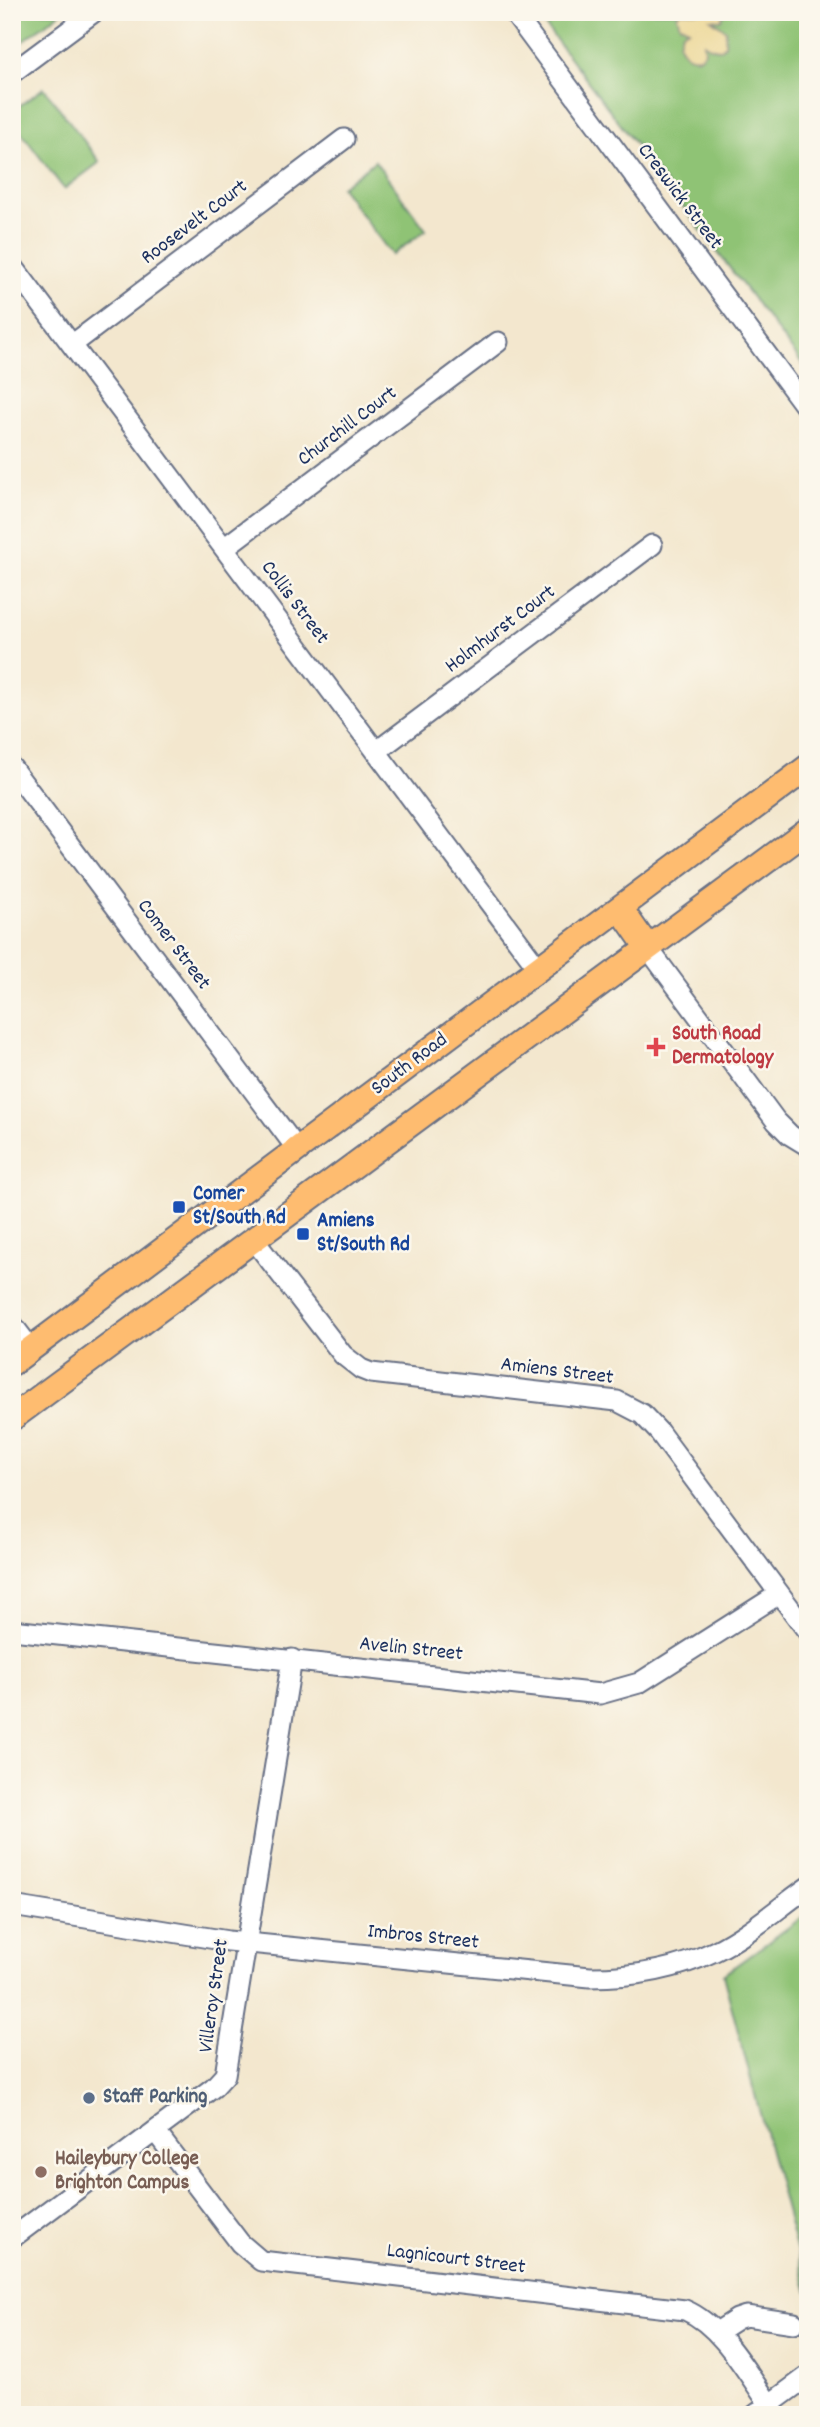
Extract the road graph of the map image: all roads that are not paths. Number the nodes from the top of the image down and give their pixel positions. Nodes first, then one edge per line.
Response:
1 (94, 12) edge
2 (513, 12) edge
3 (12, 74) edge
4 (344, 139) dead end
5 (12, 265) edge
6 (498, 342) dead end
7 (73, 344) junction
8 (808, 410) edge
9 (652, 545) dead end
10 (224, 548) junction
11 (377, 751) junction
12 (808, 767) edge
13 (12, 768) edge
14 (808, 830) edge
15 (620, 908) junction
16 (648, 948) junction
17 (539, 969) junction
18 (808, 1146) edge
19 (297, 1149) junction
20 (254, 1240) junction
21 (12, 1324) edge
22 (22, 1356) edge
23 (12, 1418) edge
24 (779, 1594) junction
25 (12, 1630) edge
26 (808, 1632) edge
27 (292, 1659) junction
28 (808, 1887) edge
29 (12, 1906) edge
30 (246, 1944) junction
31 (155, 2131) junction
32 (12, 2238) edge
33 (794, 2323) dead end
34 (717, 2332) junction
35 (808, 2376) edge
36 (762, 2410) edge

1 - 3 street
2 - 8 street, Creswick Street
4 - 7 street, Roosevelt Court
5 - 7 street, Collis Street
6 - 10 street, Churchill Court
7 - 10 street, Collis Street
9 - 11 street, Holmhurst Court
10 - 11 street, Collis Street
11 - 17 street, Collis Street
12 - 15 main road, South Road
13 - 19 street, Comer Street
14 - 16 main road
15 - 16 main road
15 - 17 main road, South Road
16 - 18 street
16 - 20 main road
17 - 19 main road, South Road
19 - 22 main road, South Road
20 - 23 main road
20 - 24 street, Amiens Street
21 - 22 street
24 - 26 street, Amiens Street
24 - 27 street, Avelin Street
25 - 27 street, Avelin Street
27 - 30 street, Villeroy Street
28 - 30 street, Imbros Street
29 - 30 street, Imbros Street
30 - 31 street, Villeroy Street
31 - 32 street, Villeroy Street
31 - 34 street, Lagnicourt Street
33 - 34 street
34 - 36 street, Lagnicourt Street
35 - 36 street

